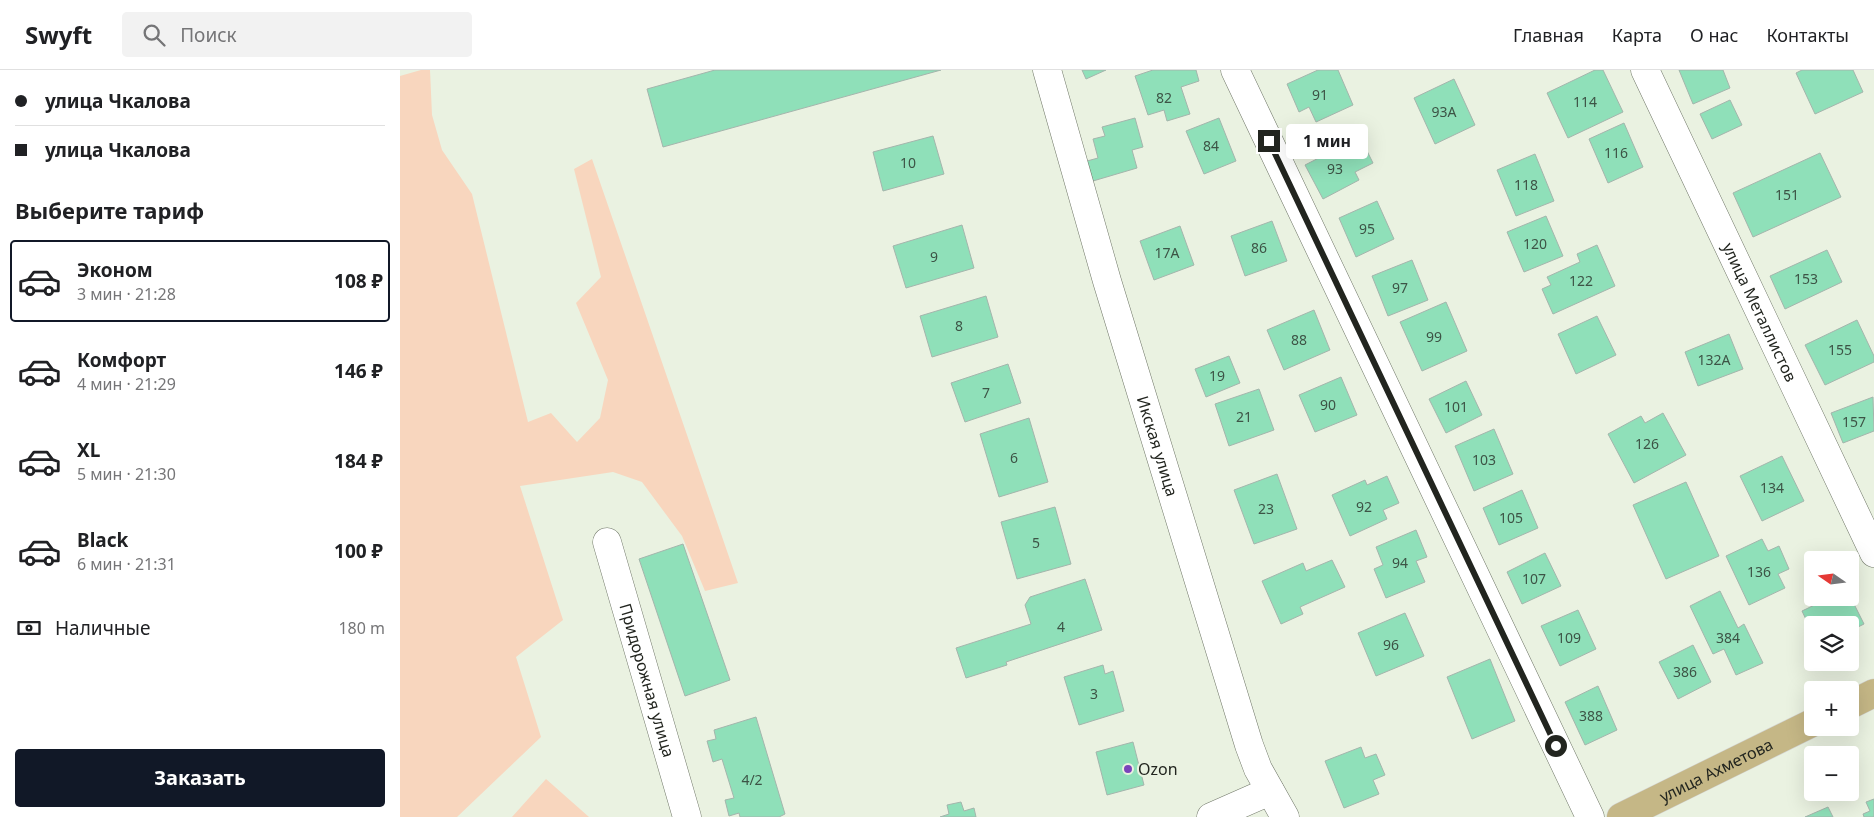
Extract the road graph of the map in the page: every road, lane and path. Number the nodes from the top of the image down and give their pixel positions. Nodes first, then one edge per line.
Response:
1 (1047, 70) edge
2 (1235, 70) edge
3 (1644, 70) edge
4 (607, 542) dead end
5 (1874, 553) edge
6 (1874, 693) edge
7 (1859, 700) edge
8 (1804, 727) edge
9 (1270, 791) junction
10 (688, 817) edge
11 (1211, 817) edge
12 (1285, 817) edge
13 (1590, 817) edge
14 (1621, 817) edge

1 - 9 street, Икская улица
2 - 13 street
3 - 5 street, улица Металлистов
4 - 10 street, Придорожная улица
6 - 7 main road
8 - 14 main road, улица Ахметова
9 - 11 street
9 - 12 street, Икская улица

